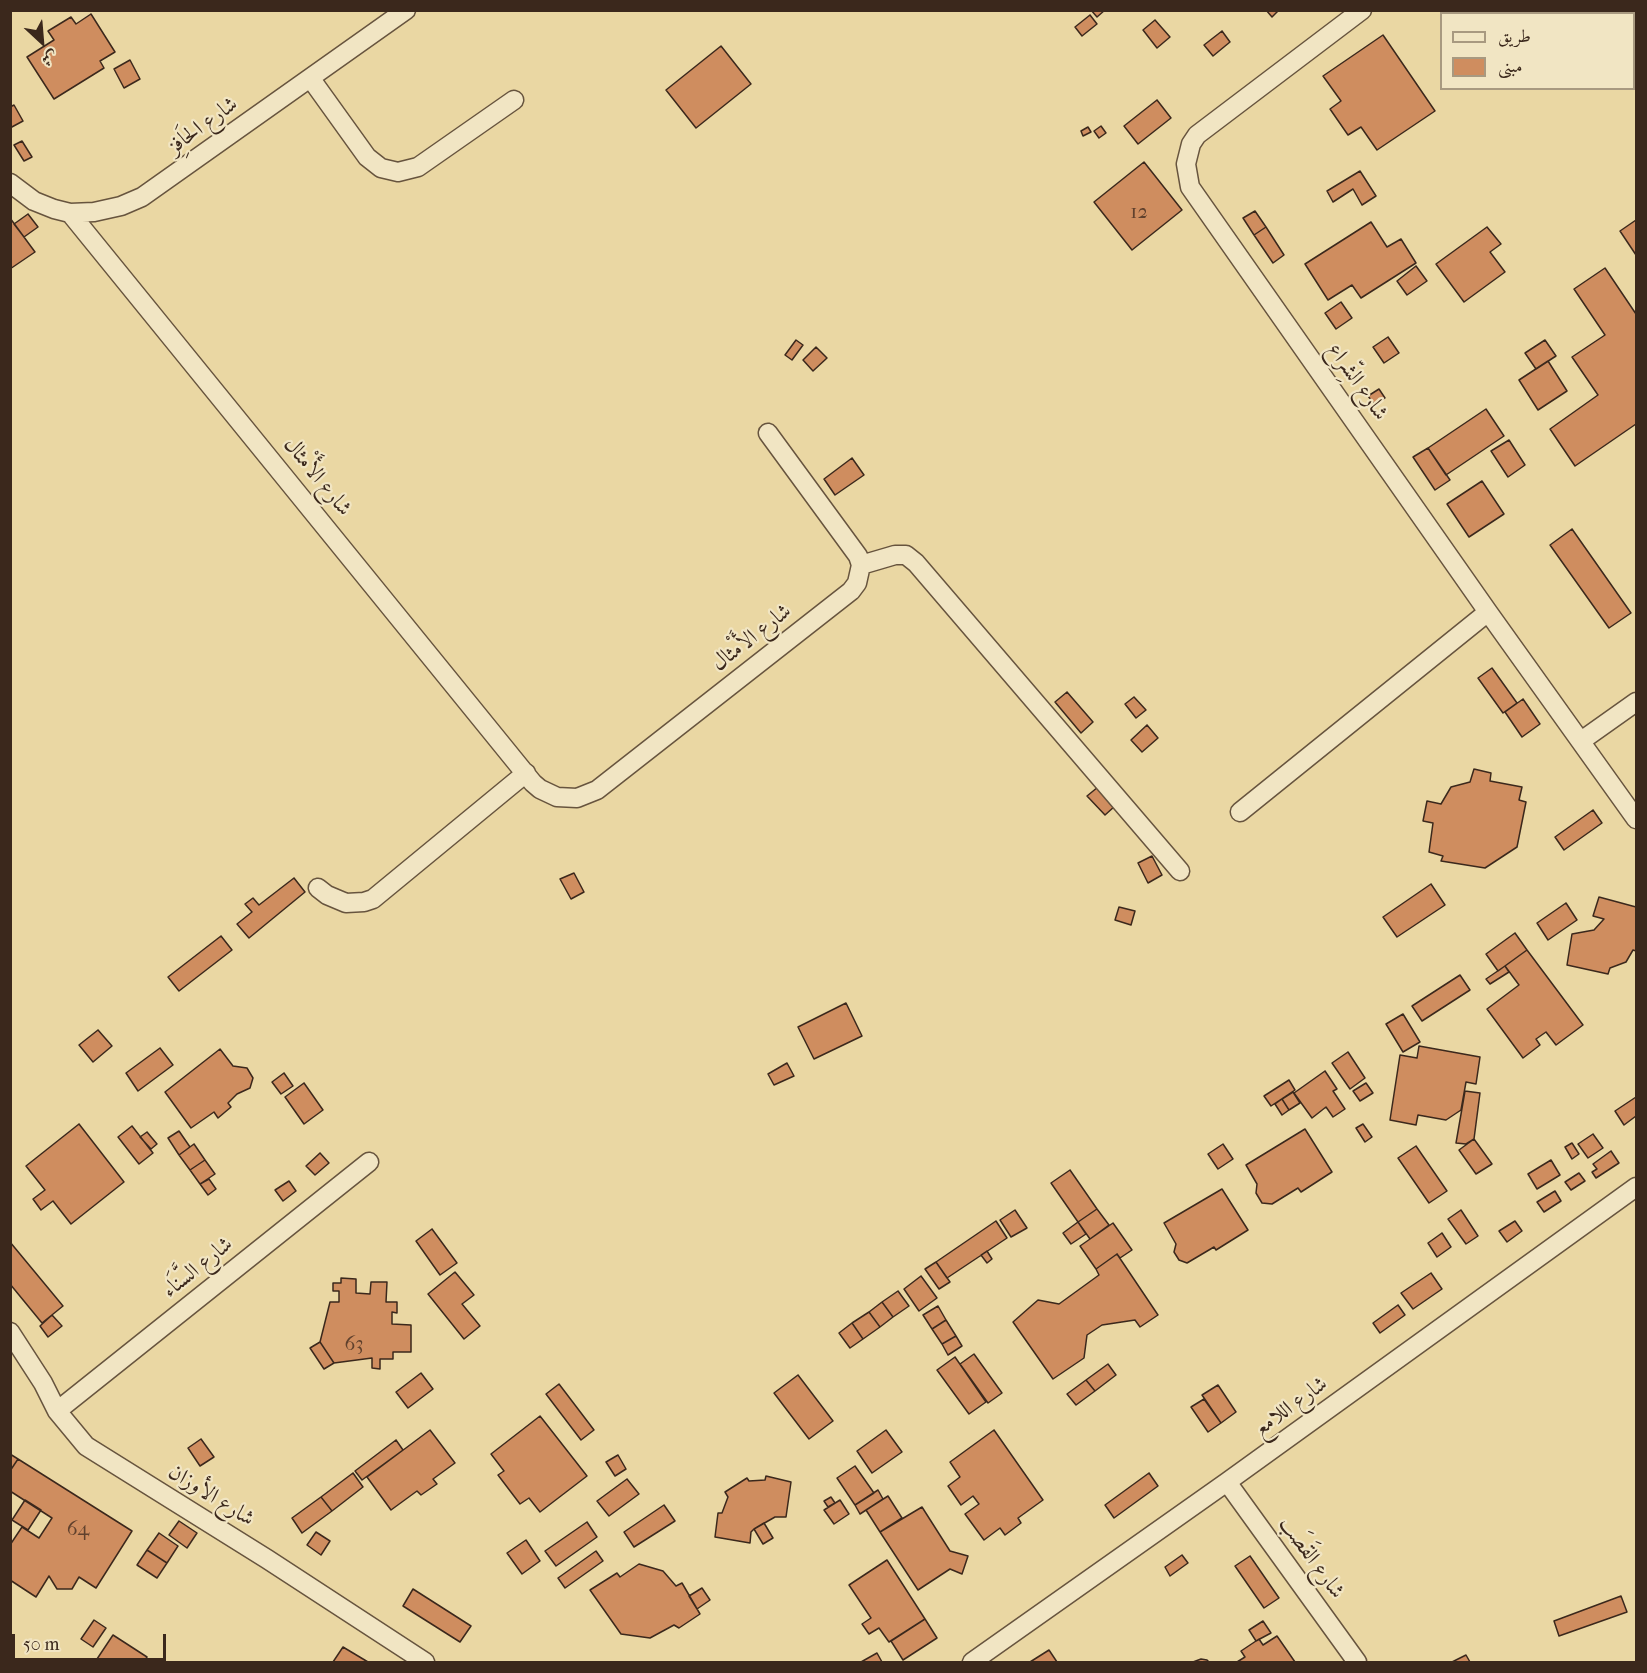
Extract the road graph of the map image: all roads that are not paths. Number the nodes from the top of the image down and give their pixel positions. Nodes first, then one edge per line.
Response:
1 (406, 10) edge
2 (1362, 10) edge
3 (310, 79) junction
4 (514, 100) dead end
5 (10, 183) edge
6 (70, 213) junction
7 (768, 433) dead end
8 (861, 565) junction
9 (1488, 612) junction
10 (1636, 702) edge
11 (1581, 741) junction
12 (526, 773) junction
13 (1240, 812) dead end
14 (1636, 819) edge
15 (1179, 871) dead end
16 (318, 888) dead end
17 (369, 1162) dead end
18 (1636, 1187) edge
19 (10, 1332) edge
20 (57, 1411) junction
21 (1227, 1482) junction
22 (425, 1662) edge
23 (972, 1662) edge
24 (1357, 1662) edge

1 - 3 street, شارع الحَافِز
2 - 9 street, شارع الشِّراع
3 - 4 street
3 - 6 street, شارع الحَافِز
5 - 6 street, شارع الحَافِز
6 - 12 street, شارع الأَمْثال
7 - 8 street
8 - 12 street, شارع الأَمْثال
8 - 15 street
9 - 11 street, شارع الشِّراع
9 - 13 street
10 - 11 street
11 - 14 street, شارع الشِّراع
12 - 16 street
17 - 20 street, شارع السَّنَاء
18 - 21 street, شارع اللامع
19 - 20 street, شارع الأوزان
20 - 22 street, شارع الأوزان
21 - 23 street, شارع اللامع
21 - 24 street, شارع القَصَب

